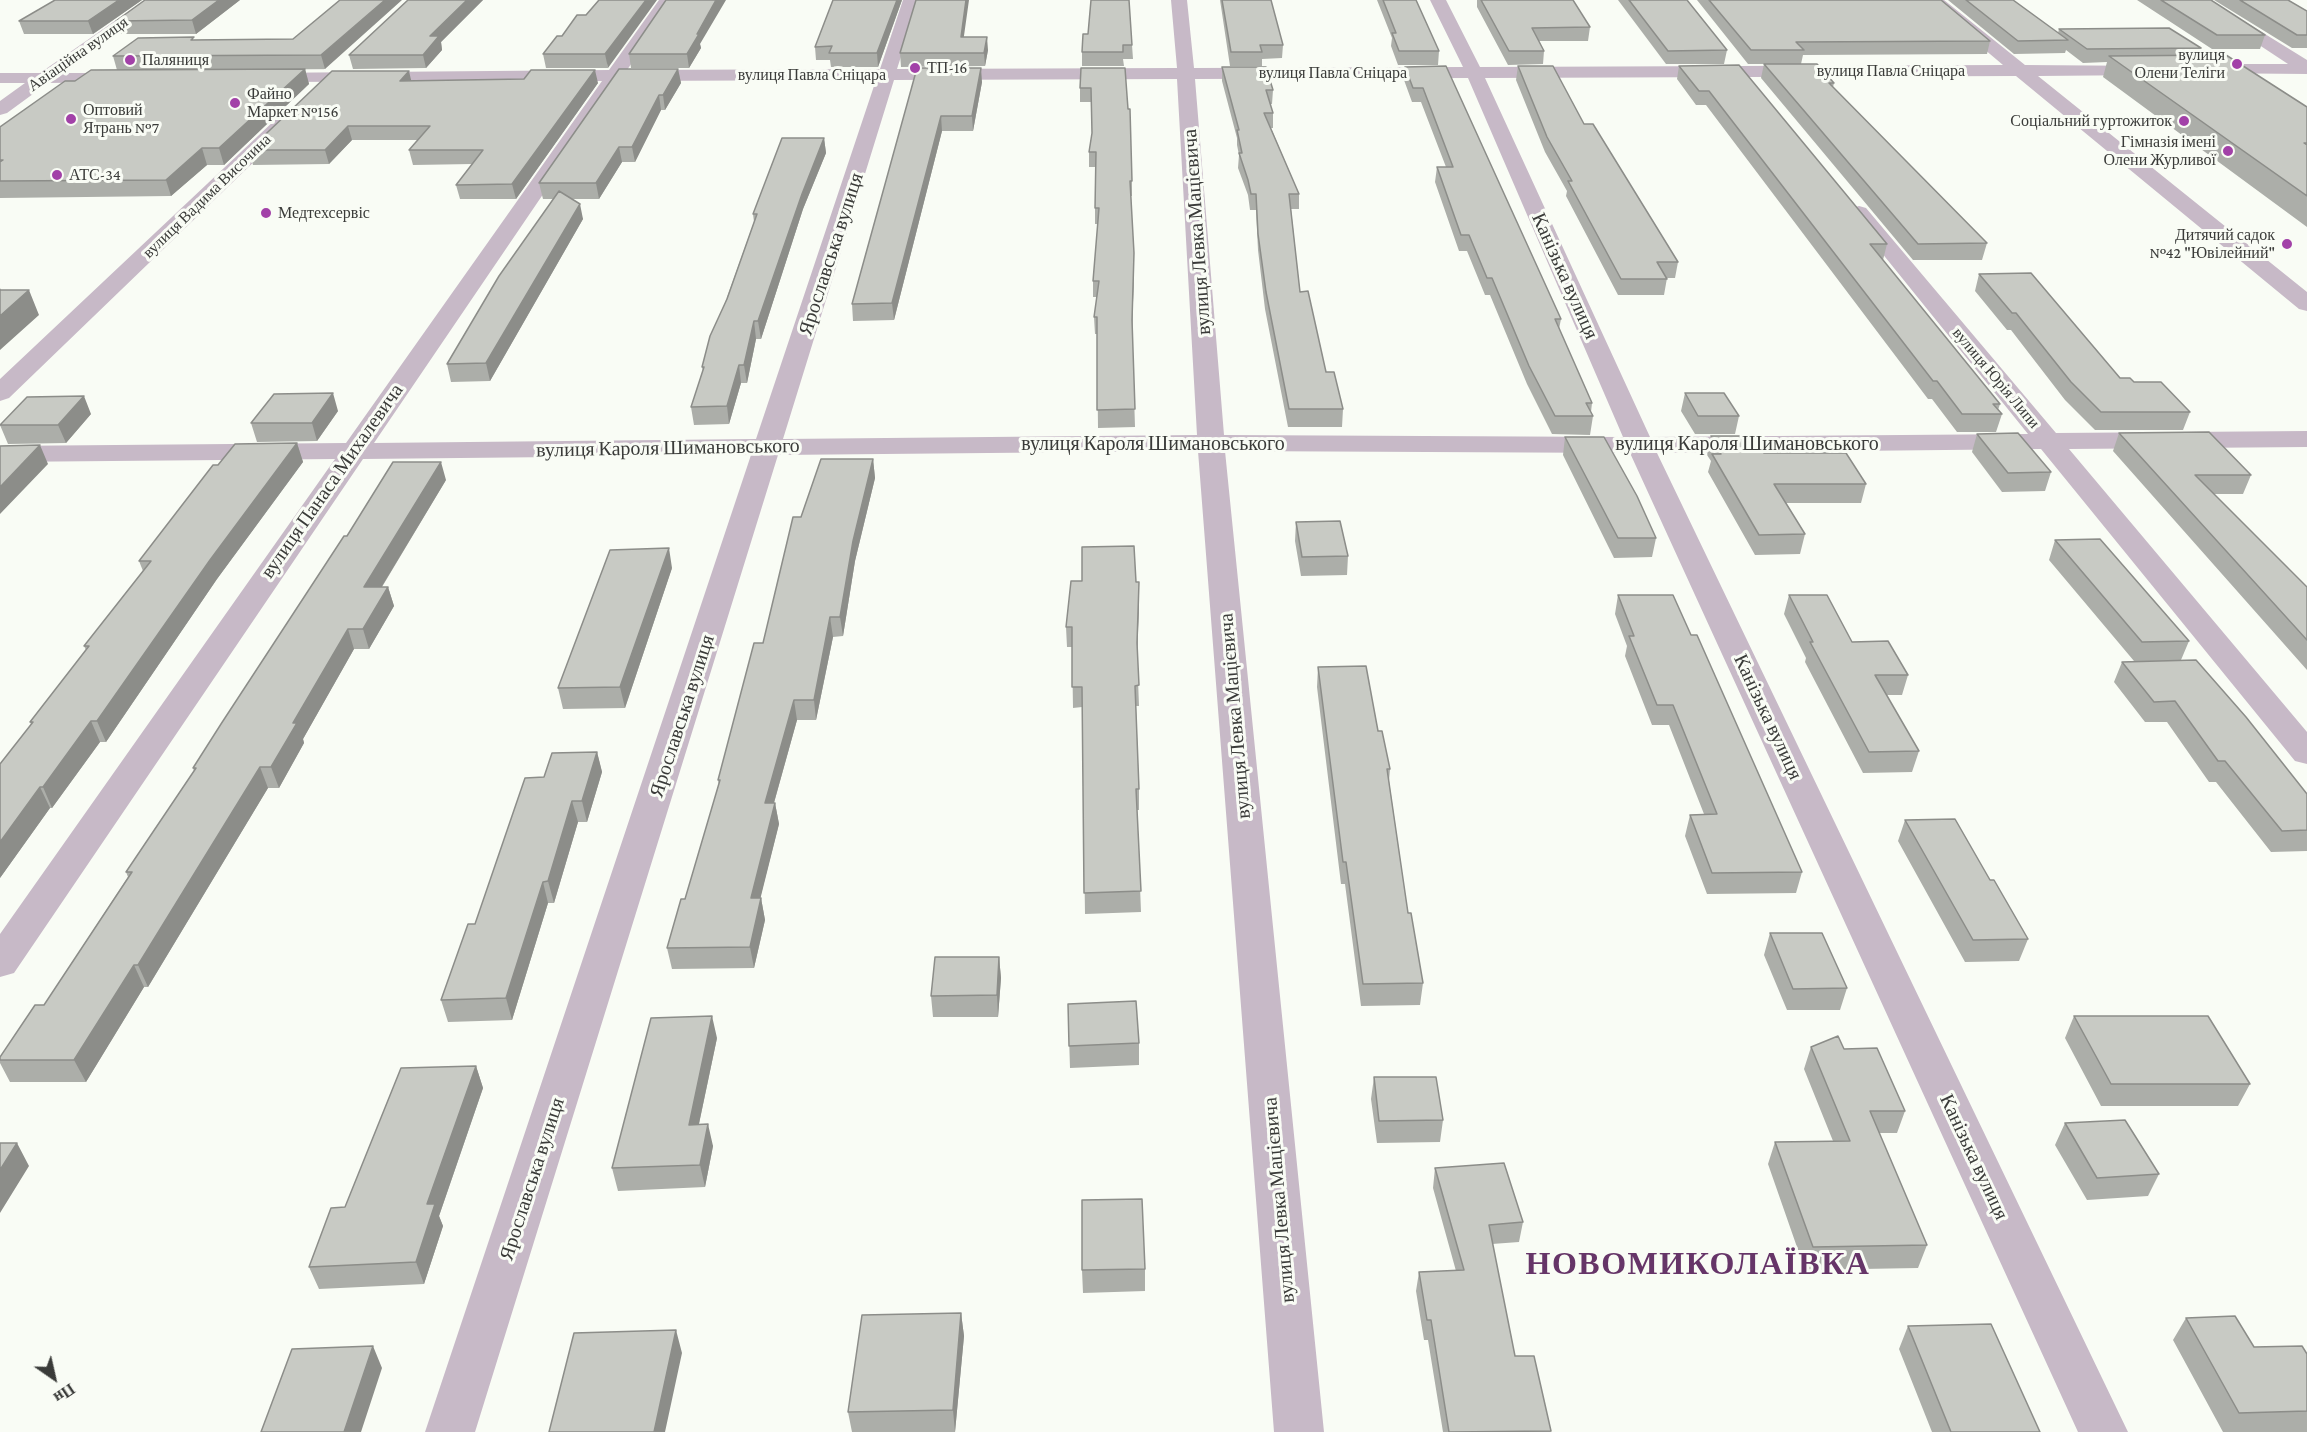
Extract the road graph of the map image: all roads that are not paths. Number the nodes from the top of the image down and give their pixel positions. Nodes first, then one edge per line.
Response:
1 (156, 0) edge
2 (667, 0) edge
3 (911, 0) edge
4 (1179, 0) edge
5 (1438, 0) edge
6 (1934, 0) edge
7 (2199, 0) edge
8 (1721, 44) edge
9 (350, 59) dead end
10 (2307, 68) edge
11 (2188, 69) edge
12 (2021, 70) junction
13 (2164, 70) edge
14 (1742, 71) junction
15 (1474, 72) junction
16 (889, 74) junction
17 (1186, 74) junction
18 (614, 76) junction
19 (247, 77) edge
20 (331, 77) junction
21 (0, 78) edge
22 (44, 78) junction
23 (140, 78) edge
24 (314, 93) edge
25 (1764, 98) edge
26 (0, 109) edge
27 (297, 110) edge
28 (1847, 197) edge
29 (2307, 304) edge
30 (0, 393) edge
31 (2307, 439) edge
32 (2049, 442) junction
33 (1211, 443) junction
34 (1640, 445) junction
35 (769, 447) junction
36 (352, 452) junction
37 (0, 454) edge
38 (2307, 754) edge
39 (0, 963) edge
40 (450, 1432) edge
41 (1299, 1432) edge
42 (2103, 1432) edge

1 - 22 street, Авіаційна вулиця
2 - 18 street, вулиця Панаса Михалевича
3 - 16 street, Ярославська вулиця
4 - 17 street, вулиця Левка Мацієвича
5 - 15 street, Канізька вулиця
6 - 12 street
7 - 10 street
8 - 14 street
9 - 20 street
10 - 11 street
12 - 13 street, вулиця Павла Сніцара
12 - 14 street, вулиця Павла Сніцара
12 - 29 street
14 - 15 street, вулиця Павла Сніцара
14 - 25 street
15 - 17 street, вулиця Павла Сніцара
15 - 34 street, Канізька вулиця
16 - 17 street, вулиця Павла Сніцара
16 - 18 street, вулиця Павла Сніцара
16 - 35 street, Ярославська вулиця
17 - 33 street, вулиця Левка Мацієвича
18 - 20 street, вулиця Павла Сніцара
18 - 36 street, вулиця Панаса Михалевича
19 - 20 street, вулиця Павла Сніцара
20 - 24 street
21 - 22 street
22 - 23 street
22 - 26 street, Авіаційна вулиця
27 - 30 street, вулиця Вадима Височина
28 - 32 street, вулиця Юрія Липи
31 - 32 street, вулиця Кароля Шимановського
32 - 34 street, вулиця Кароля Шимановського
32 - 38 street, вулиця Юрія Липи
33 - 34 street, вулиця Кароля Шимановського
33 - 35 street, вулиця Кароля Шимановського
33 - 41 street, вулиця Левка Мацієвича
34 - 42 street, Канізька вулиця
35 - 36 street, вулиця Кароля Шимановського
35 - 40 street, Ярославська вулиця
36 - 37 street, вулиця Кароля Шимановського
36 - 39 street, вулиця Панаса Михалевича

